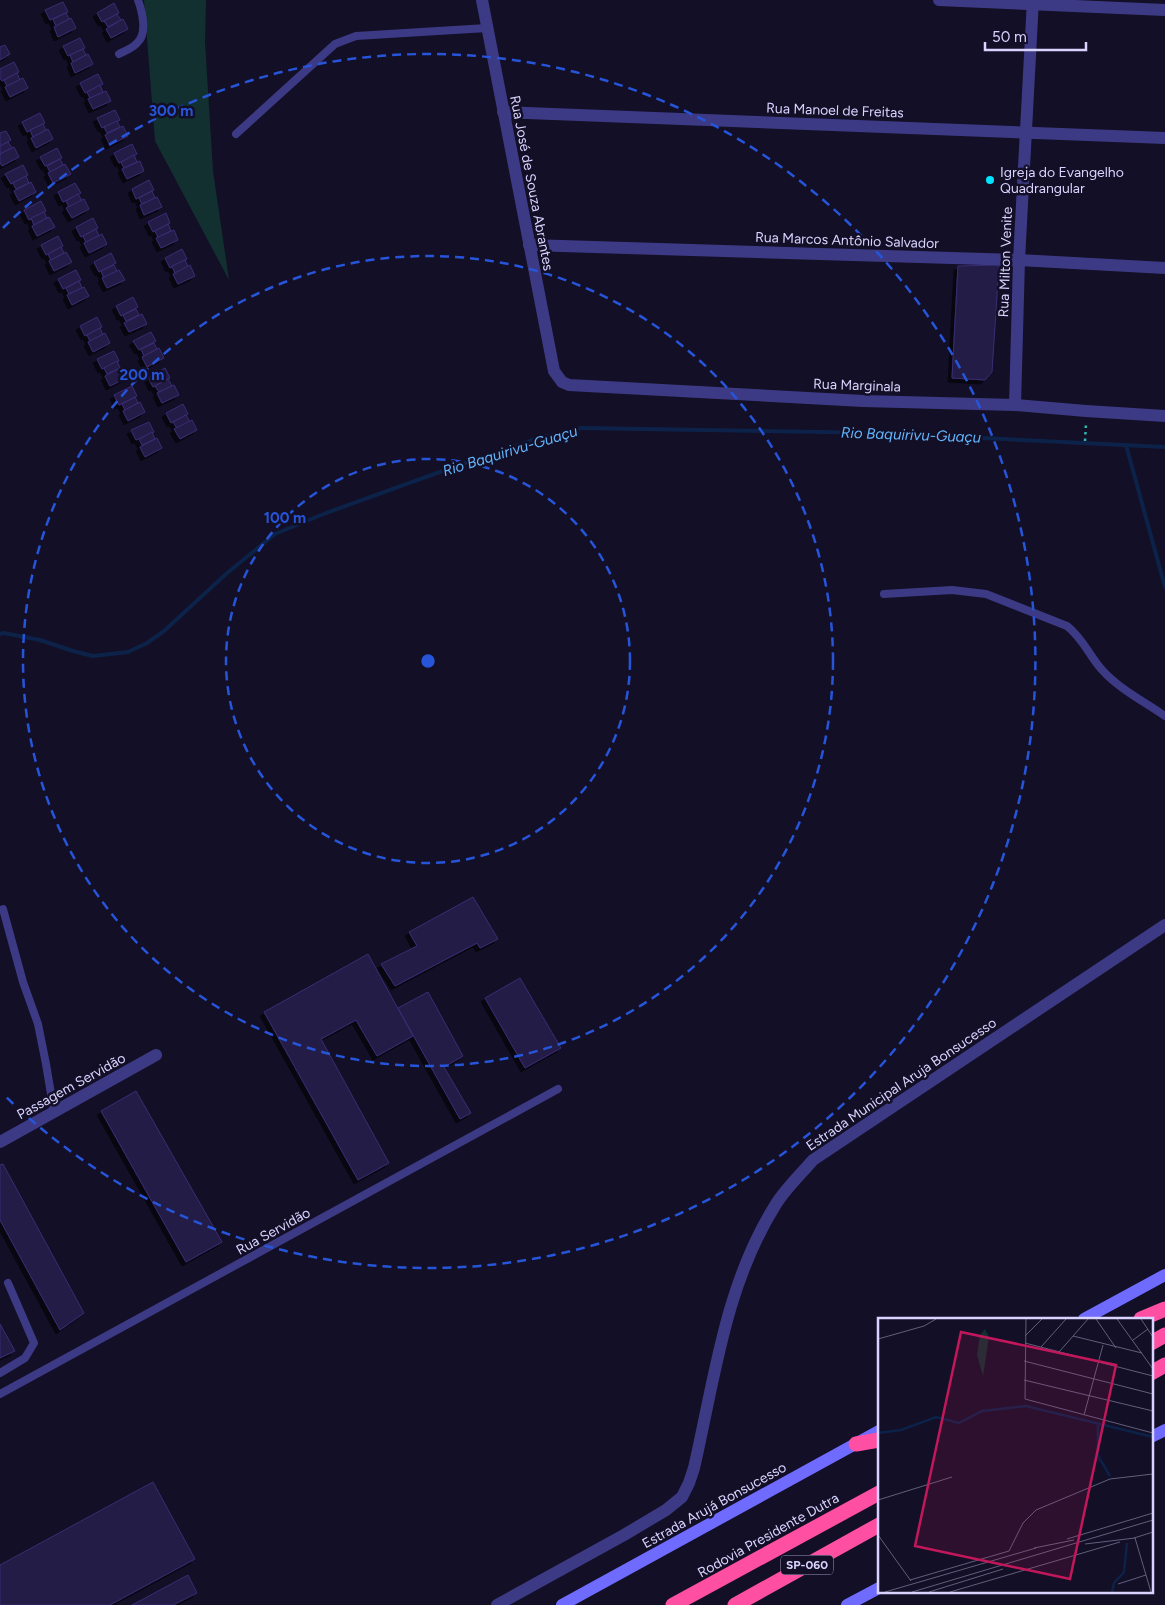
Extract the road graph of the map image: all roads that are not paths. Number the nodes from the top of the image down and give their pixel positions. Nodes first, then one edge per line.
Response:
1 (138, 0) edge
2 (482, 0) edge
3 (939, 0) edge
4 (1033, 2) edge
5 (1165, 10) edge
6 (487, 28) junction
7 (119, 54) dead end
8 (503, 112) junction
9 (1026, 132) junction
10 (236, 134) dead end
11 (1165, 138) edge
12 (529, 245) junction
13 (1019, 260) junction
14 (1165, 268) edge
15 (554, 371) joint
16 (1015, 405) junction
17 (1165, 416) edge
18 (884, 594) dead end
19 (1165, 716) edge
20 (3, 910) dead end
21 (1165, 926) edge
22 (156, 1055) dead end
23 (558, 1090) dead end
24 (54, 1112) junction
25 (0, 1142) edge
26 (1165, 1275) edge
27 (8, 1283) dead end
28 (1165, 1308) edge
29 (1086, 1318) edge
30 (1143, 1318) edge
31 (1165, 1335) edge
32 (1152, 1342) edge
33 (1165, 1365) edge
34 (1152, 1372) edge
35 (0, 1373) edge
36 (0, 1394) edge
37 (1165, 1430) edge
38 (878, 1432) edge
39 (1152, 1436) edge
40 (878, 1440) edge
41 (856, 1444) junction
42 (878, 1494) edge
43 (878, 1526) edge
44 (878, 1589) edge
45 (497, 1605) edge
46 (562, 1605) edge
47 (673, 1605) edge
48 (736, 1605) edge
49 (847, 1605) edge

1 - 7 lane
2 - 6 street, Rua José de Souza Abrantes
3 - 4 street
4 - 5 street
4 - 9 street, Rua Milton Venite
6 - 8 street, Rua José de Souza Abrantes
6 - 10 lane
8 - 9 street, Rua Manoel de Freitas
8 - 12 street, Rua José de Souza Abrantes
9 - 11 street, Rua Manoel de Freitas
9 - 13 street, Rua Milton Venite
12 - 13 street, Rua Marcos Antônio Salvador
12 - 15 street, Rua José de Souza Abrantes
13 - 14 street, Rua Marcos Antônio Salvador
13 - 16 street, Rua Milton Venite
15 - 16 street, Rua Marginala
16 - 17 street, Rua Marginala
18 - 19 lane
20 - 24 lane
21 - 45 street, Estrada Municipal Aruja Bonsucesso
22 - 24 street, Passagem Servidão
23 - 36 lane, Rua Servidão
24 - 25 street, Passagem Servidão
26 - 29 street
27 - 35 lane
28 - 30 highway
31 - 32 highway
33 - 34 highway
37 - 39 street
38 - 41 street, Estrada Arujá Bonsucesso
40 - 41 highway
41 - 46 street, Estrada Arujá Bonsucesso
42 - 47 highway, Rodovia Presidente Dutra / SP-060
43 - 48 highway, SP-060
44 - 49 street

